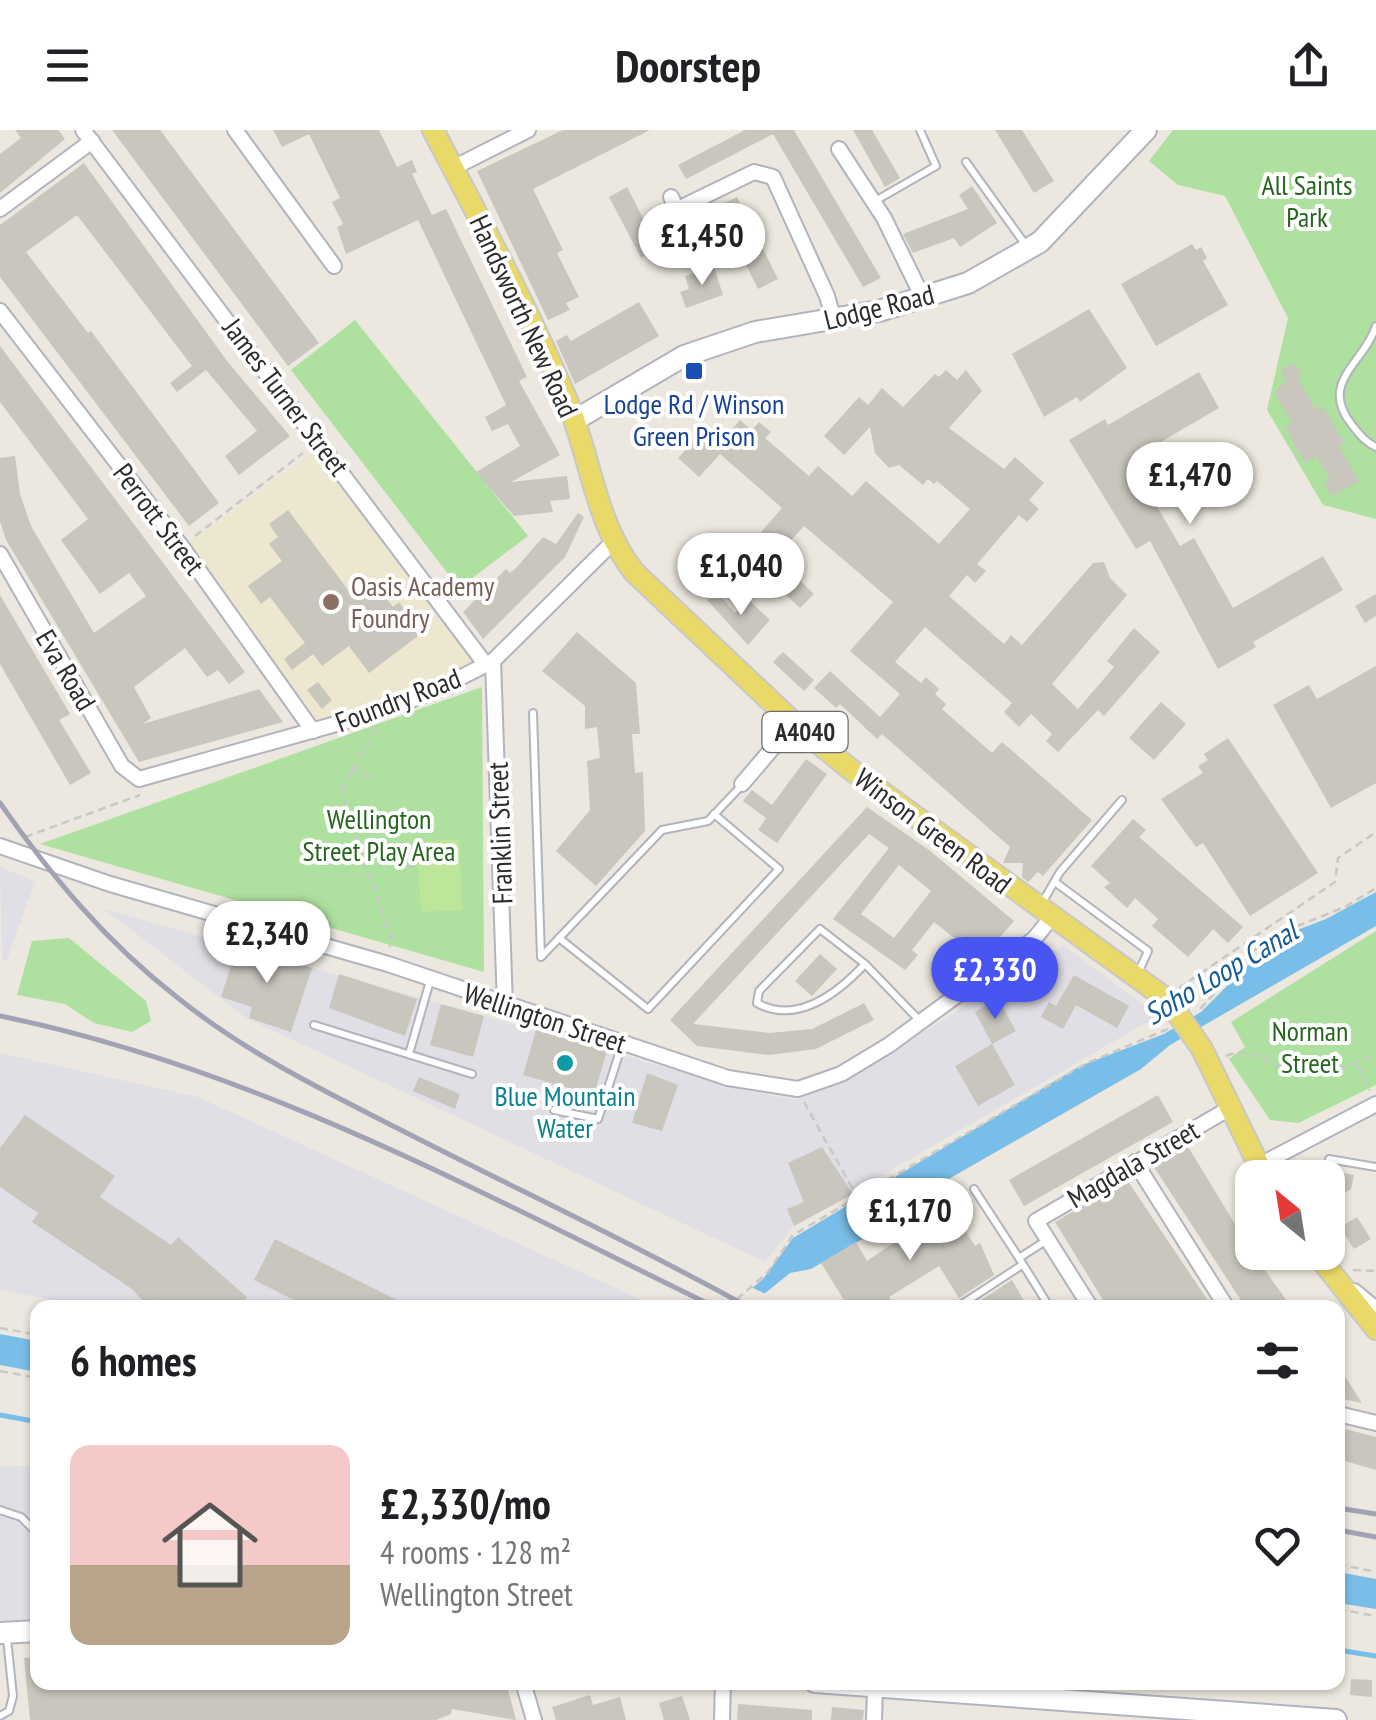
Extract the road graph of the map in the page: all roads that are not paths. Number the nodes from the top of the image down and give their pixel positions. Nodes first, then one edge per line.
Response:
1 (235, 130) edge
2 (433, 130) edge
3 (528, 130) edge
4 (920, 130) edge
5 (1146, 130) edge
6 (88, 136) edge
7 (839, 150) dead end
8 (966, 162) dead end
9 (453, 168) junction
10 (874, 201) junction
11 (0, 209) edge
12 (678, 210) dead end
13 (1028, 249) junction
14 (334, 266) dead end
15 (923, 298) junction
16 (0, 311) edge
17 (834, 320) junction
18 (1376, 326) edge
19 (1374, 342) edge
20 (575, 420) junction
21 (1376, 447) edge
22 (601, 507) joint
23 (612, 543) junction
24 (0, 554) edge
25 (490, 663) junction
26 (533, 713) dead end
27 (794, 724) junction
28 (313, 730) junction
29 (139, 780) joint
30 (742, 784) joint
31 (1122, 800) dead end
32 (714, 814) junction
33 (0, 846) edge
34 (1055, 882) junction
35 (1045, 913) junction
36 (560, 938) junction
37 (865, 964) junction
38 (1135, 978) junction
39 (431, 979) junction
40 (505, 1006) junction
41 (921, 1022) junction
42 (314, 1026) dead end
43 (622, 1044) junction
44 (408, 1054) junction
45 (472, 1074) dead end
46 (1376, 1104) edge
47 (1230, 1108) junction
48 (554, 1110) dead end
49 (1329, 1159) dead end
50 (1256, 1160) edge
51 (1282, 1160) edge
52 (1135, 1162) junction
53 (1376, 1167) edge
54 (974, 1190) dead end
55 (1048, 1239) junction
56 (1021, 1261) junction
57 (1329, 1270) edge
58 (1332, 1270) edge
59 (967, 1300) edge
60 (1045, 1300) edge
61 (1086, 1300) edge
62 (1222, 1300) edge
63 (1376, 1310) edge
64 (1376, 1329) edge
65 (1345, 1416) edge
66 (1376, 1423) edge
67 (0, 1510) edge
68 (30, 1526) edge
69 (30, 1631) edge
70 (3, 1633) edge
71 (525, 1690) edge
72 (723, 1690) edge
73 (875, 1690) edge
74 (914, 1690) edge
75 (0, 1716) edge
76 (1264, 1717) edge
77 (534, 1720) edge
78 (722, 1720) edge
79 (874, 1720) edge
80 (1336, 1720) edge

1 - 14 street
2 - 9 main road, Handsworth New Road / A4040
3 - 9 street
4 - 10 lane
5 - 13 street, Lodge Road
6 - 11 street
6 - 25 street, James Turner Street
7 - 10 street
8 - 13 lane
9 - 20 main road, Handsworth New Road / A4040
10 - 15 street
12 - 17 street
13 - 15 street, Lodge Road
15 - 17 street, Lodge Road
16 - 28 street, Perrott Street
17 - 20 street, Lodge Road
18 - 19 lane
19 - 21 lane
20 - 22 main road, Handsworth New Road / A4040
22 - 23 main road, Winson Green Road / A4040
23 - 25 street, Foundry Road
23 - 27 main road, Winson Green Road / A4040
24 - 29 street, Eva Road
25 - 28 street, Foundry Road
25 - 40 street, Franklin Street
26 - 36 lane
27 - 30 street
27 - 35 main road, Winson Green Road / A4040
28 - 29 street, Foundry Road
30 - 32 lane
31 - 34 lane
32 - 36 lane
32 - 36 lane
33 - 39 street, Wellington Street
34 - 35 lane
34 - 38 lane
35 - 38 main road, Winson Green Road / A4040
35 - 41 street, Wellington Street
37 - 37 lane
37 - 41 lane
38 - 47 main road, Winson Green Road / A4040, bridge
39 - 40 street, Wellington Street
39 - 44 lane
40 - 43 street, Wellington Street
41 - 43 street, Wellington Street
42 - 44 lane
43 - 48 lane
44 - 45 lane
46 - 51 street
47 - 50 main road, A4040
47 - 52 street, Magdala Street
49 - 53 lane
52 - 55 street, Magdala Street
52 - 62 street
54 - 56 lane
55 - 56 lane
55 - 61 street
56 - 59 lane
56 - 60 lane
57 - 64 main road
58 - 63 street
65 - 66 street
67 - 68 lane
69 - 70 street
70 - 75 lane
71 - 77 street
72 - 78 street
73 - 79 street
74 - 76 street
76 - 80 street

